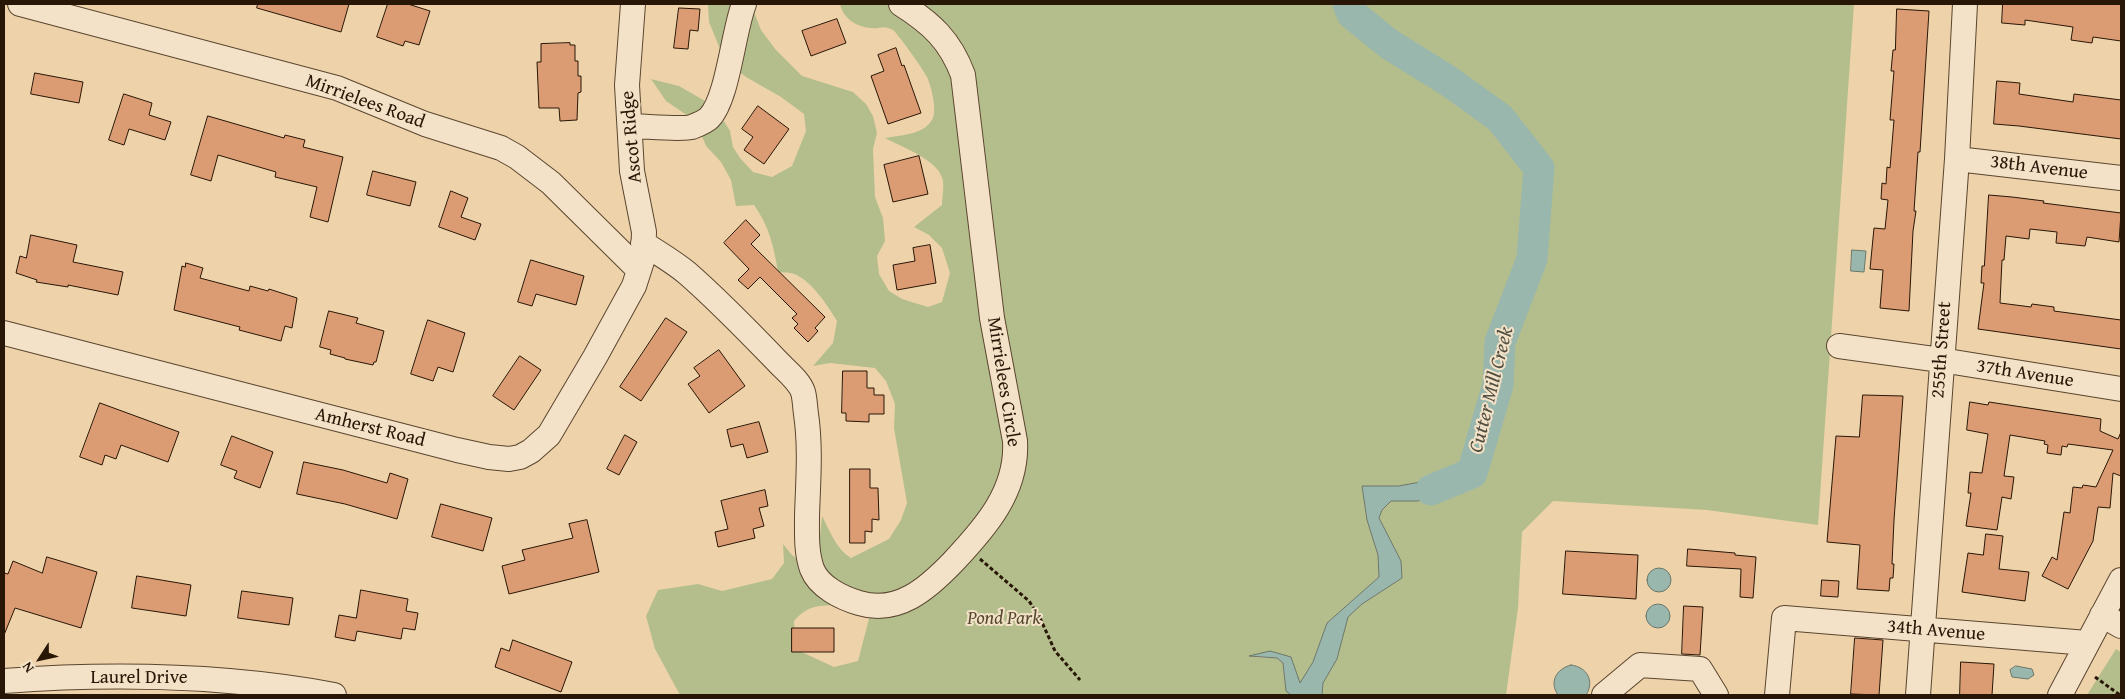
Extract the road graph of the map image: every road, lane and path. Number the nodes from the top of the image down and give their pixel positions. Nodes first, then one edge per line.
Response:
1 (20, 4) edge
2 (633, 4) edge
3 (901, 4) edge
4 (1965, 4) edge
5 (747, 5) edge
6 (630, 126) junction
7 (1956, 159) junction
8 (2121, 178) edge
9 (643, 244) junction
10 (639, 270) junction
11 (4, 334) edge
12 (1838, 346) dead end
13 (1941, 360) junction
14 (2121, 389) edge
15 (967, 547) junction
16 (2121, 580) edge
17 (2112, 620) edge
18 (1923, 630) junction
19 (2087, 643) junction
20 (2095, 677) dead end
21 (1080, 680) dead end
22 (4, 681) edge
23 (334, 695) edge
24 (1604, 695) edge
25 (1716, 695) edge
26 (1777, 695) edge
27 (1918, 695) edge
28 (2060, 695) edge
29 (2120, 695) edge

1 - 10 street, Mirrielees Road
2 - 6 street, Ascot Ridge
3 - 15 street, Mirrielees Circle
4 - 7 street, 255th Street
5 - 6 street
6 - 9 street, Ascot Ridge
7 - 8 street, 38th Avenue
7 - 13 street, 255th Street
9 - 10 street, Ascot Ridge
9 - 15 street, Mirrielees Circle
10 - 11 street, Amherst Road
12 - 13 street, 37th Avenue
13 - 14 street, 37th Avenue
13 - 18 street, 255th Street
15 - 21 path
16 - 17 street
17 - 19 street
18 - 19 street, 34th Avenue
18 - 26 street, 34th Avenue
18 - 27 street, 255th Street
19 - 28 street
20 - 29 path
22 - 23 street, Laurel Drive
24 - 25 street

